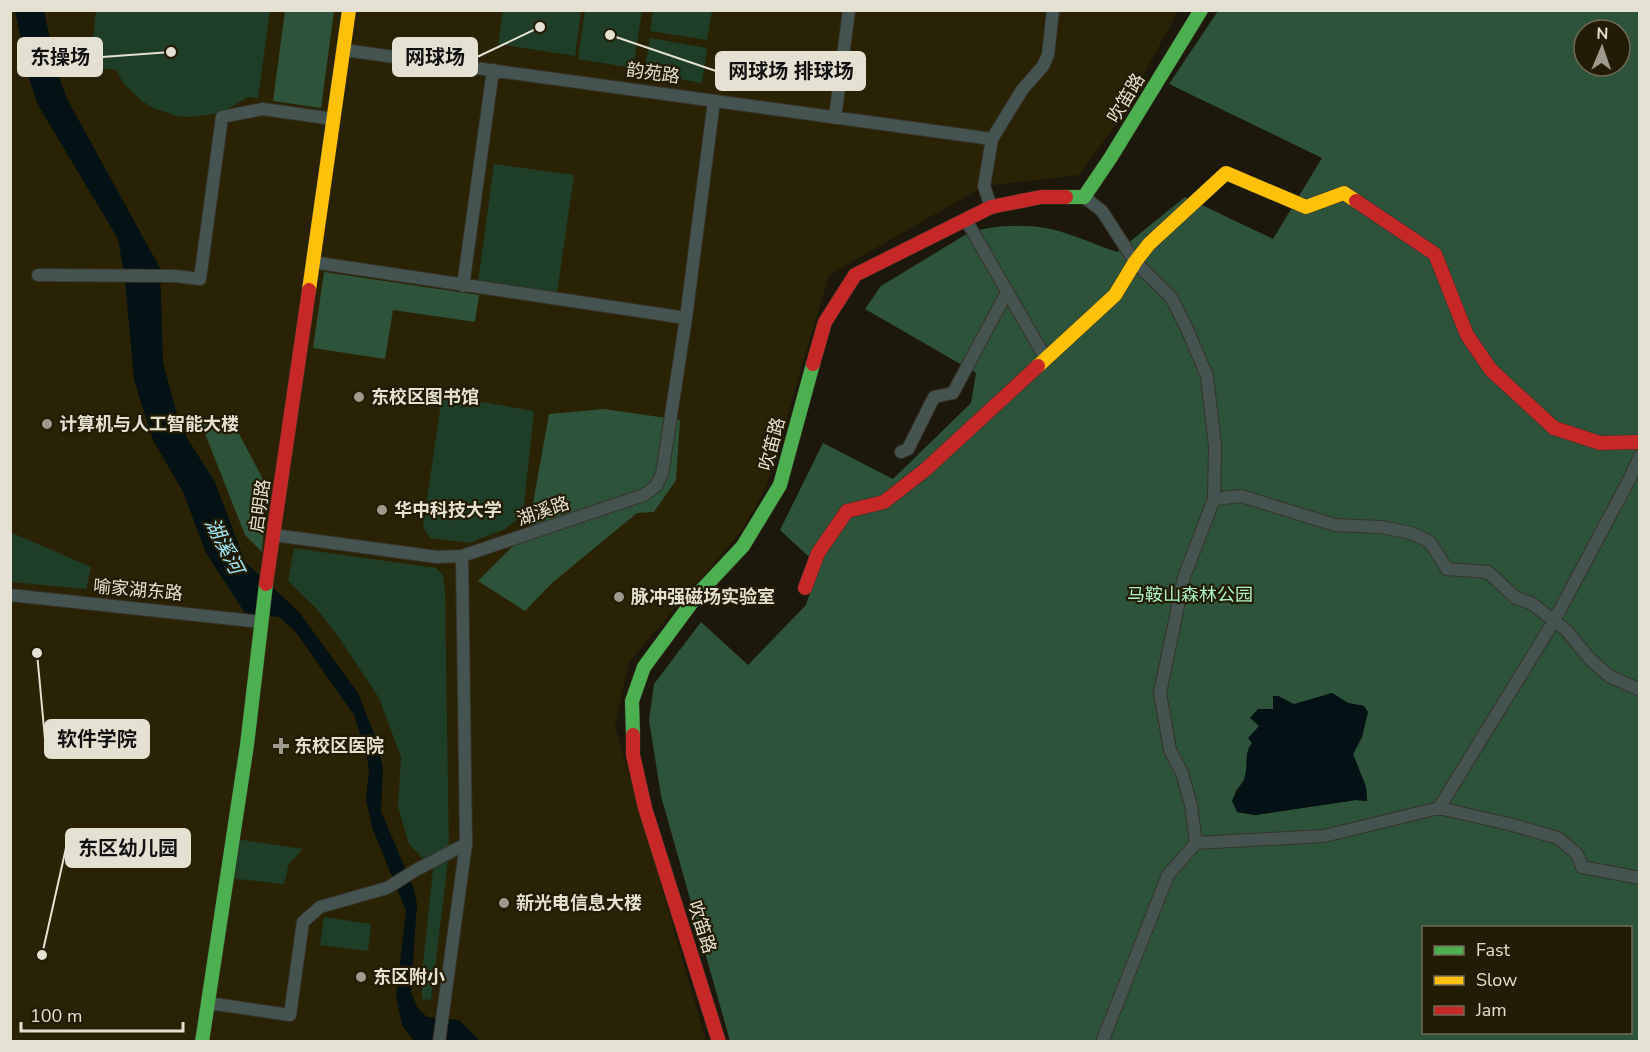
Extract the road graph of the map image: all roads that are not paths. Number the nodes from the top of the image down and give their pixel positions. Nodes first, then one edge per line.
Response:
1 (349, 10) edge
2 (849, 10) edge
3 (1053, 10) edge
4 (1201, 10) edge
5 (344, 50) junction
6 (493, 70) junction
7 (714, 101) junction
8 (333, 118) junction
9 (835, 118) junction
10 (992, 139) junction
11 (1084, 197) junction
12 (990, 207) junction
13 (966, 220) junction
14 (312, 262) junction
15 (1135, 262) junction
16 (38, 275) dead end
17 (463, 286) junction
18 (1007, 292) junction
19 (686, 318) junction
20 (1046, 359) junction
21 (1640, 442) edge
22 (902, 452) dead end
23 (1640, 456) edge
24 (1214, 499) junction
25 (274, 535) junction
26 (462, 556) junction
27 (805, 588) dead end
28 (10, 595) edge
29 (262, 621) junction
30 (1554, 621) junction
31 (1640, 690) edge
32 (1439, 808) junction
33 (1196, 843) junction
34 (466, 844) junction
35 (1640, 878) edge
36 (208, 1003) junction
37 (202, 1041) edge
38 (439, 1041) edge
39 (719, 1041) edge
40 (1102, 1041) edge

1 - 5 street, 启明路
2 - 9 street
3 - 10 street
4 - 11 street, 吹笛路
5 - 6 street, 韵苑路
5 - 8 street, 启明路
6 - 7 street, 韵苑路
6 - 17 street
7 - 9 street, 韵苑路
7 - 19 street, 湖溪路
8 - 14 street, 启明路
8 - 16 street
9 - 10 street, 韵苑路
10 - 12 street
11 - 12 street, 吹笛路
11 - 15 street
12 - 13 street, 吹笛路
13 - 18 street
13 - 39 street, 吹笛路
14 - 17 street
14 - 25 street, 启明路
15 - 20 street
15 - 21 street
15 - 24 street
17 - 19 street
18 - 20 street
18 - 22 street
19 - 26 street, 湖溪路
20 - 27 street
23 - 30 street
24 - 30 street
24 - 33 street
25 - 26 street
25 - 29 street, 启明路
26 - 34 street
28 - 29 street, 喻家湖东路
29 - 36 street, 启明路
30 - 31 street
30 - 32 street
32 - 33 street
32 - 35 street
33 - 40 street
34 - 36 street
34 - 38 street
36 - 37 street, 启明路

